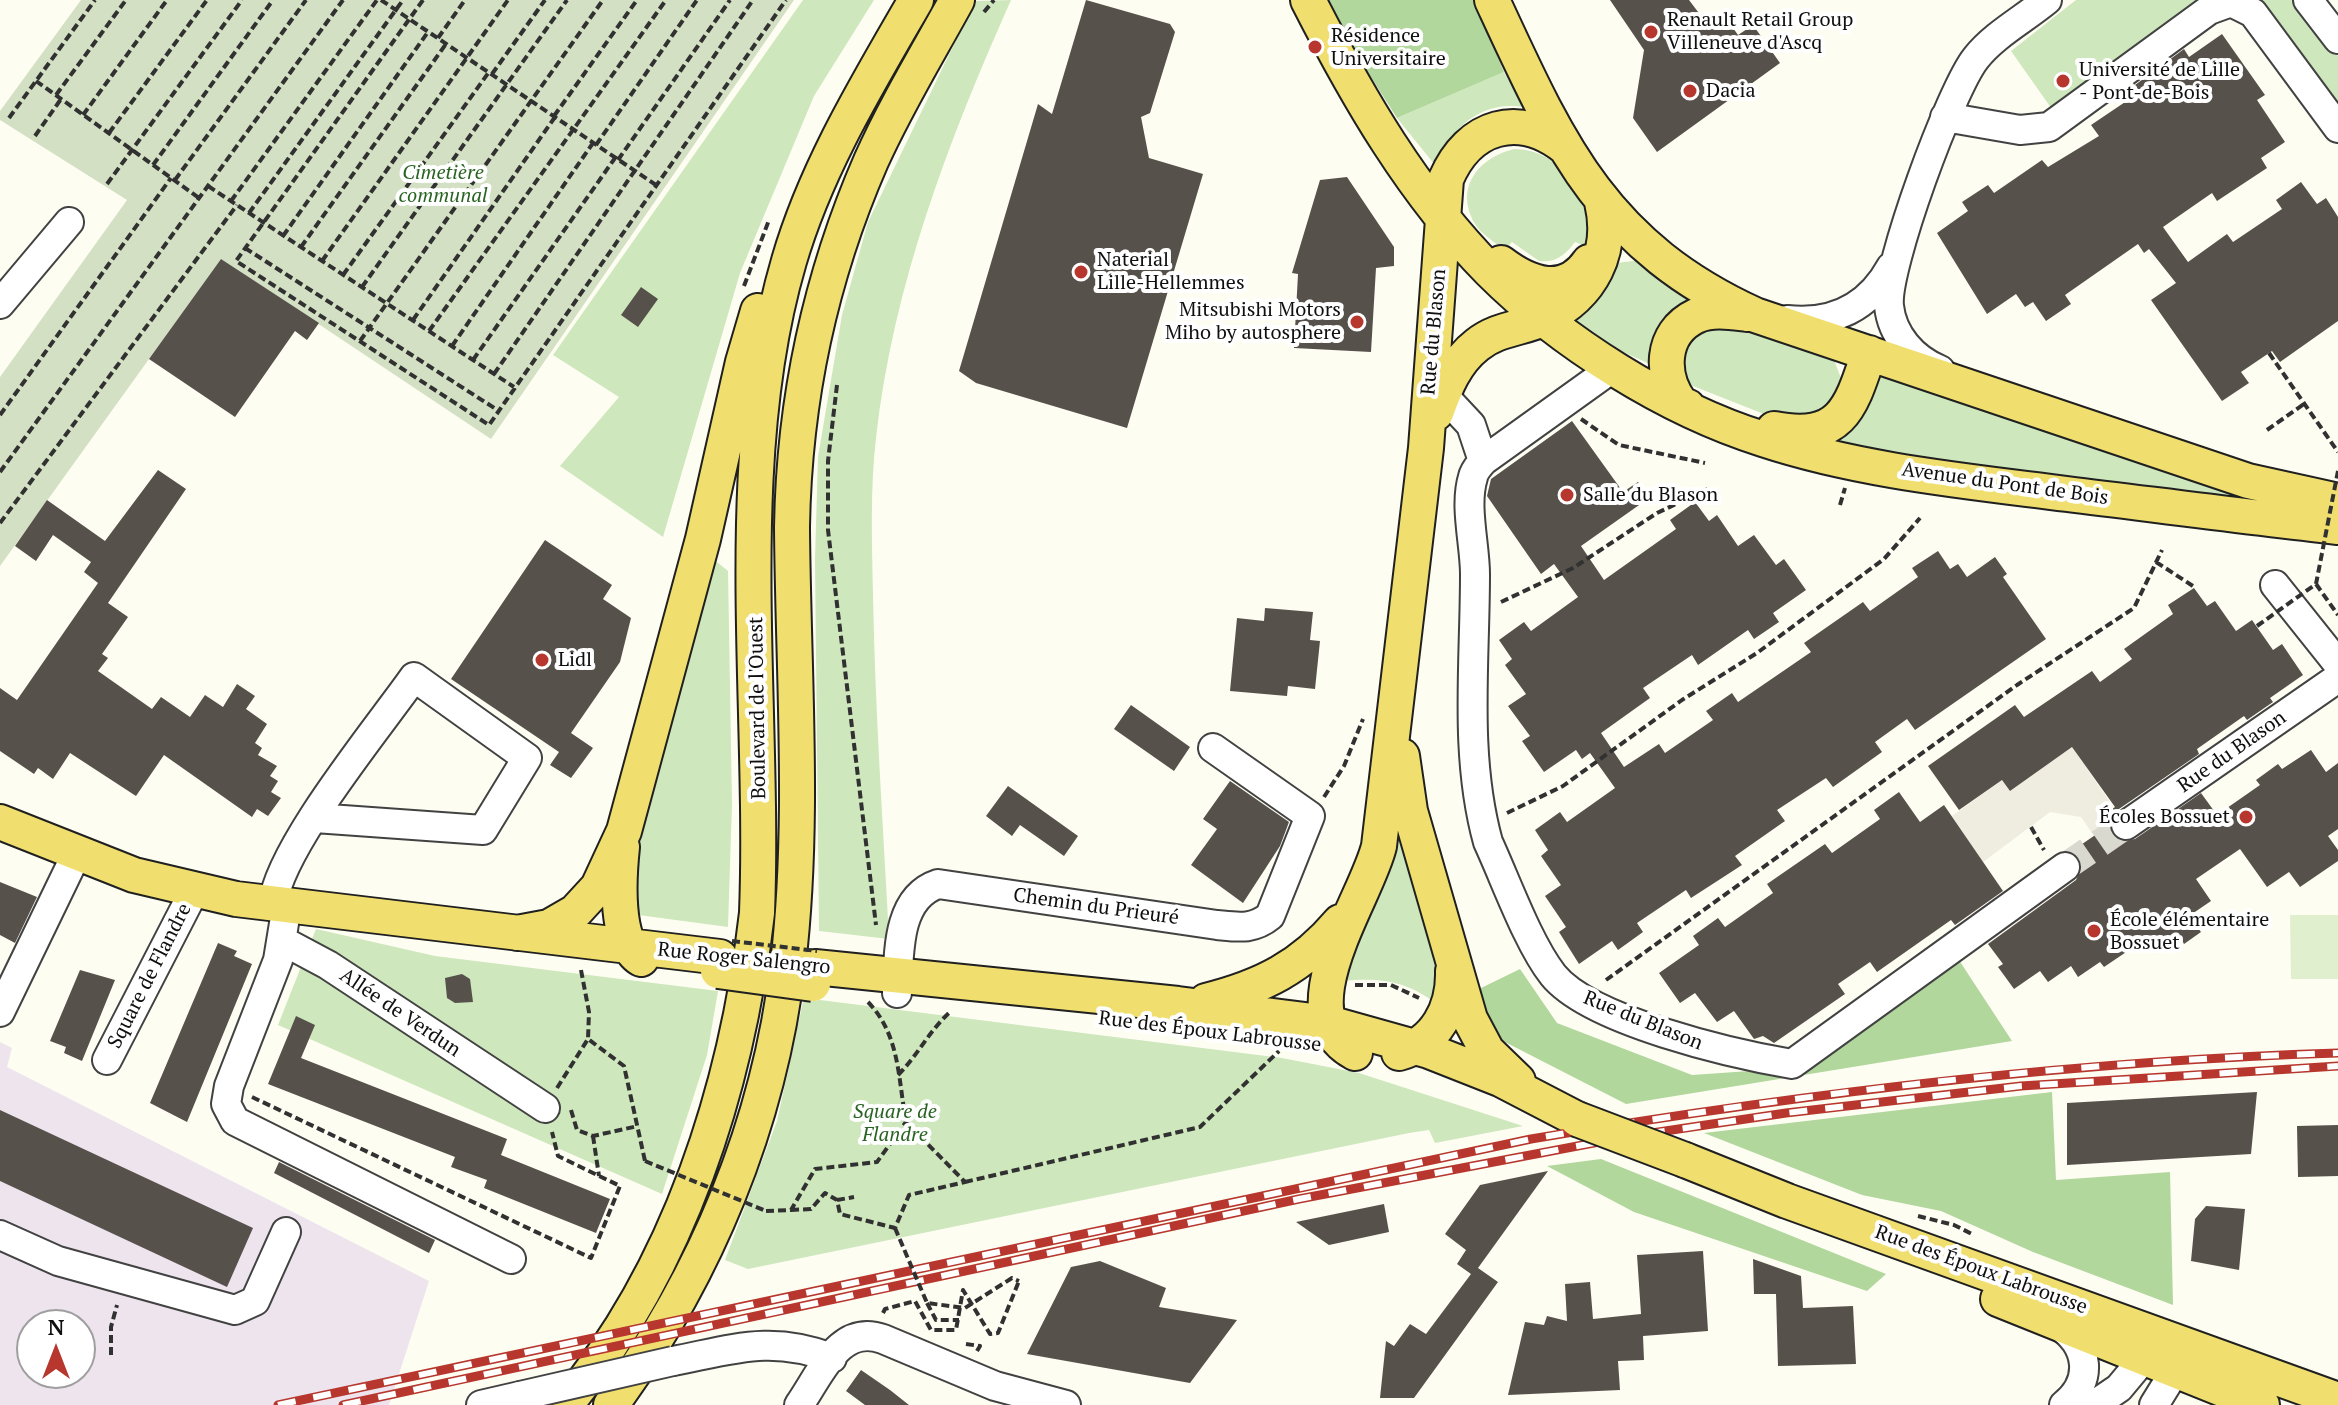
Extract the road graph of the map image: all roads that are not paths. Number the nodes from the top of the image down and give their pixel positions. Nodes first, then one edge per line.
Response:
1 (916, 0) edge
2 (957, 0) edge
3 (1308, 0) edge
4 (1492, 0) edge
5 (2308, 0) edge
6 (2038, 3) edge
7 (2338, 39) edge
8 (1945, 117) junction
9 (2338, 128) edge
10 (1565, 147) junction
11 (831, 153) junction
12 (1602, 202) junction
13 (1441, 216) junction
14 (69, 222) dead end
15 (1897, 255) junction
16 (1889, 286) junction
17 (0, 304) edge
18 (1755, 315) junction
19 (1543, 319) junction
20 (1869, 353) junction
21 (1614, 367) junction
22 (1443, 395) junction
23 (1681, 404) junction
24 (2052, 415) junction
25 (1426, 448) junction
26 (1483, 461) junction
27 (2338, 501) edge
28 (2338, 527) edge
29 (2275, 585) dead end
30 (2338, 666) edge
31 (1399, 676) junction
32 (1213, 748) dead end
33 (315, 818) junction
34 (0, 822) edge
35 (2126, 825) tunnel mouth
36 (624, 831) junction
37 (77, 853) junction
38 (2065, 867) tunnel mouth
39 (194, 891) junction
40 (1355, 903) junction
41 (290, 906) junction
42 (517, 933) junction
43 (283, 941) junction
44 (638, 954) junction
45 (1452, 959) junction
46 (887, 990) junction
47 (1178, 1004) junction
48 (0, 1012) edge
49 (1066, 1014) joint
50 (1329, 1023) junction
51 (1417, 1046) junction
52 (1363, 1055) junction
53 (107, 1060) dead end
54 (1544, 1100) junction
55 (545, 1108) road end
56 (1577, 1119) junction
57 (1787, 1201) junction
58 (286, 1232) dead end
59 (0, 1235) edge
60 (511, 1259) dead end
61 (2050, 1321) junction
62 (2175, 1356) junction
63 (832, 1358) junction
64 (2144, 1358) junction
65 (2338, 1400) edge
66 (1028, 1402) edge
67 (481, 1405) edge
68 (565, 1405) edge
69 (611, 1405) edge
70 (799, 1405) edge
71 (1066, 1405) edge
72 (2064, 1405) edge
73 (2094, 1405) edge
74 (2154, 1405) edge
75 (2262, 1405) edge

1 - 11 main road, Boulevard de l'Ouest
2 - 69 main road, Boulevard de l'Ouest
3 - 13 main road, Avenue du Pont de Bois
4 - 10 main road
5 - 7 street
6 - 8 street
8 - 9 street
8 - 15 street
10 - 12 main road
10 - 13 main road
11 - 36 main road
11 - 68 main road, Boulevard de l'Ouest
12 - 13 main road
12 - 18 main road
12 - 19 main road
13 - 19 main road, Avenue du Pont de Bois
13 - 25 main road, Rue du Blason
14 - 17 street
15 - 16 street
15 - 18 street
16 - 20 street
16 - 24 street
18 - 20 main road
18 - 23 main road
19 - 21 main road, Avenue du Pont de Bois
19 - 22 main road, Rue du Blason
20 - 23 main road, Avenue du Pont de Bois
20 - 24 main road
21 - 23 main road, Avenue du Pont de Bois
21 - 26 street
22 - 25 main road, Rue du Blason
22 - 26 street, Rue du Blason
23 - 28 main road, Avenue du Pont de Bois
24 - 27 main road
25 - 31 main road, Rue du Blason
26 - 38 street, Rue du Blason
29 - 30 street
30 - 35 street, Rue du Blason
31 - 40 main road, Rue du Blason
31 - 45 main road, Rue du Blason
32 - 46 street, Chemin du Prieuré
33 - 33 street
33 - 41 street
34 - 37 main road, Rue Roger Salengro
36 - 42 main road
36 - 44 main road
37 - 39 main road, Rue Roger Salengro
37 - 48 street
39 - 41 main road, Rue Roger Salengro
39 - 53 street, Square de Flandre
40 - 47 main road, Rue du Blason
40 - 50 main road, Rue du Blason
41 - 42 main road, Rue Roger Salengro
41 - 43 street
41 - 44 main road, Rue Roger Salengro
42 - 44 main road, Rue Roger Salengro
43 - 55 street, Allée de Verdun
43 - 60 street
44 - 46 main road, Rue Roger Salengro, bridge
45 - 51 main road, Rue du Blason
45 - 54 main road, Rue du Blason
46 - 47 main road, Rue Roger Salengro
46 - 49 main road, Rue Roger Salengro
47 - 50 main road, Rue des Époux Labrousse
49 - 52 main road, Rue des Époux Labrousse
50 - 51 main road, Rue des Époux Labrousse
50 - 52 main road
51 - 52 main road
51 - 54 main road, Rue des Époux Labrousse
52 - 56 main road, Rue des Époux Labrousse
54 - 56 main road, Rue des Époux Labrousse
56 - 57 main road, Rue des Époux Labrousse, bridge
57 - 61 main road, Rue des Époux Labrousse
57 - 62 main road, Rue des Époux Labrousse
58 - 59 street
61 - 64 main road, Rue des Époux Labrousse
61 - 72 street, Rue des Époux Labrousse
62 - 64 main road, Rue des Époux Labrousse
62 - 65 main road, Rue des Époux Labrousse
62 - 74 street
62 - 75 main road, Rue des Époux Labrousse
63 - 66 street
63 - 67 street, bridge
63 - 70 street
64 - 73 street
66 - 71 street

